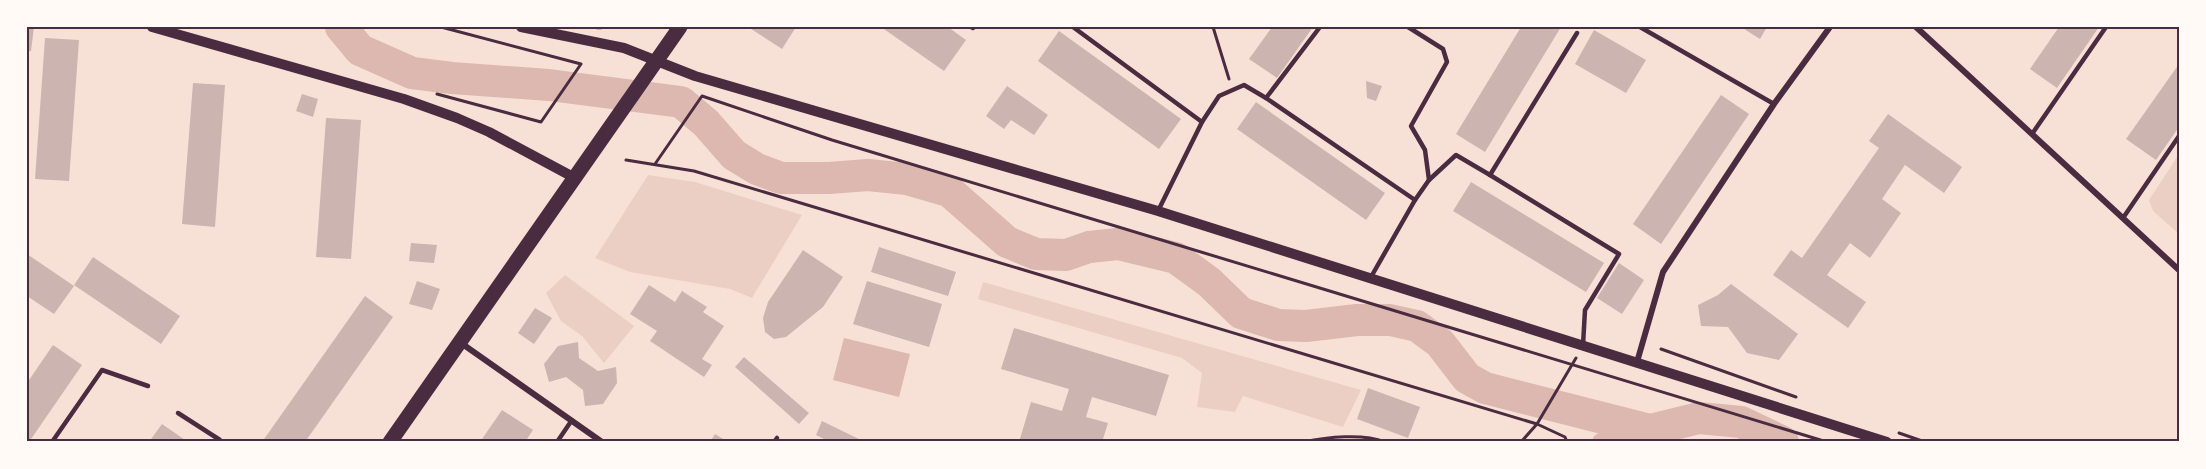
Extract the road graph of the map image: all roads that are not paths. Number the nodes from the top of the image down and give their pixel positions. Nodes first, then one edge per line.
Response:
1 (152, 27) edge
2 (521, 27) edge
3 (680, 27) edge
4 (1073, 27) edge
5 (1320, 27) edge
6 (1408, 27) edge
7 (1640, 27) edge
8 (1830, 27) edge
9 (1916, 27) edge
10 (2106, 27) edge
11 (1577, 33) dead end
12 (656, 62) junction
13 (1266, 98) junction
14 (1774, 104) junction
15 (1203, 122) junction
16 (2032, 134) junction
17 (2179, 136) edge
18 (1490, 175) junction
19 (575, 178) junction
20 (1429, 180) junction
21 (1415, 200) junction
22 (1158, 211) junction
23 (2123, 218) junction
24 (2179, 270) edge
25 (1371, 277) junction
26 (460, 342) junction
27 (1583, 345) junction
28 (1637, 362) junction
29 (148, 386) dead end
30 (178, 413) dead end
31 (572, 420) junction
32 (52, 442) edge
33 (218, 442) edge
34 (390, 442) edge
35 (557, 442) edge
36 (603, 442) edge
37 (1887, 442) edge

1 - 19 street
2 - 12 street
3 - 12 main road
4 - 15 lane
5 - 13 lane
6 - 20 lane
7 - 14 lane
8 - 14 street
9 - 16 street
10 - 16 lane
11 - 18 lane
12 - 19 main road
12 - 22 street
13 - 15 lane
13 - 21 lane
14 - 28 street
15 - 22 lane
16 - 23 street
17 - 23 lane
18 - 20 lane
18 - 27 lane
19 - 26 main road
20 - 21 lane
21 - 25 lane
22 - 25 street
23 - 24 street
25 - 27 street
26 - 31 street
26 - 34 main road
27 - 28 street
28 - 37 street
29 - 32 lane
30 - 33 lane
31 - 35 lane
31 - 36 street

